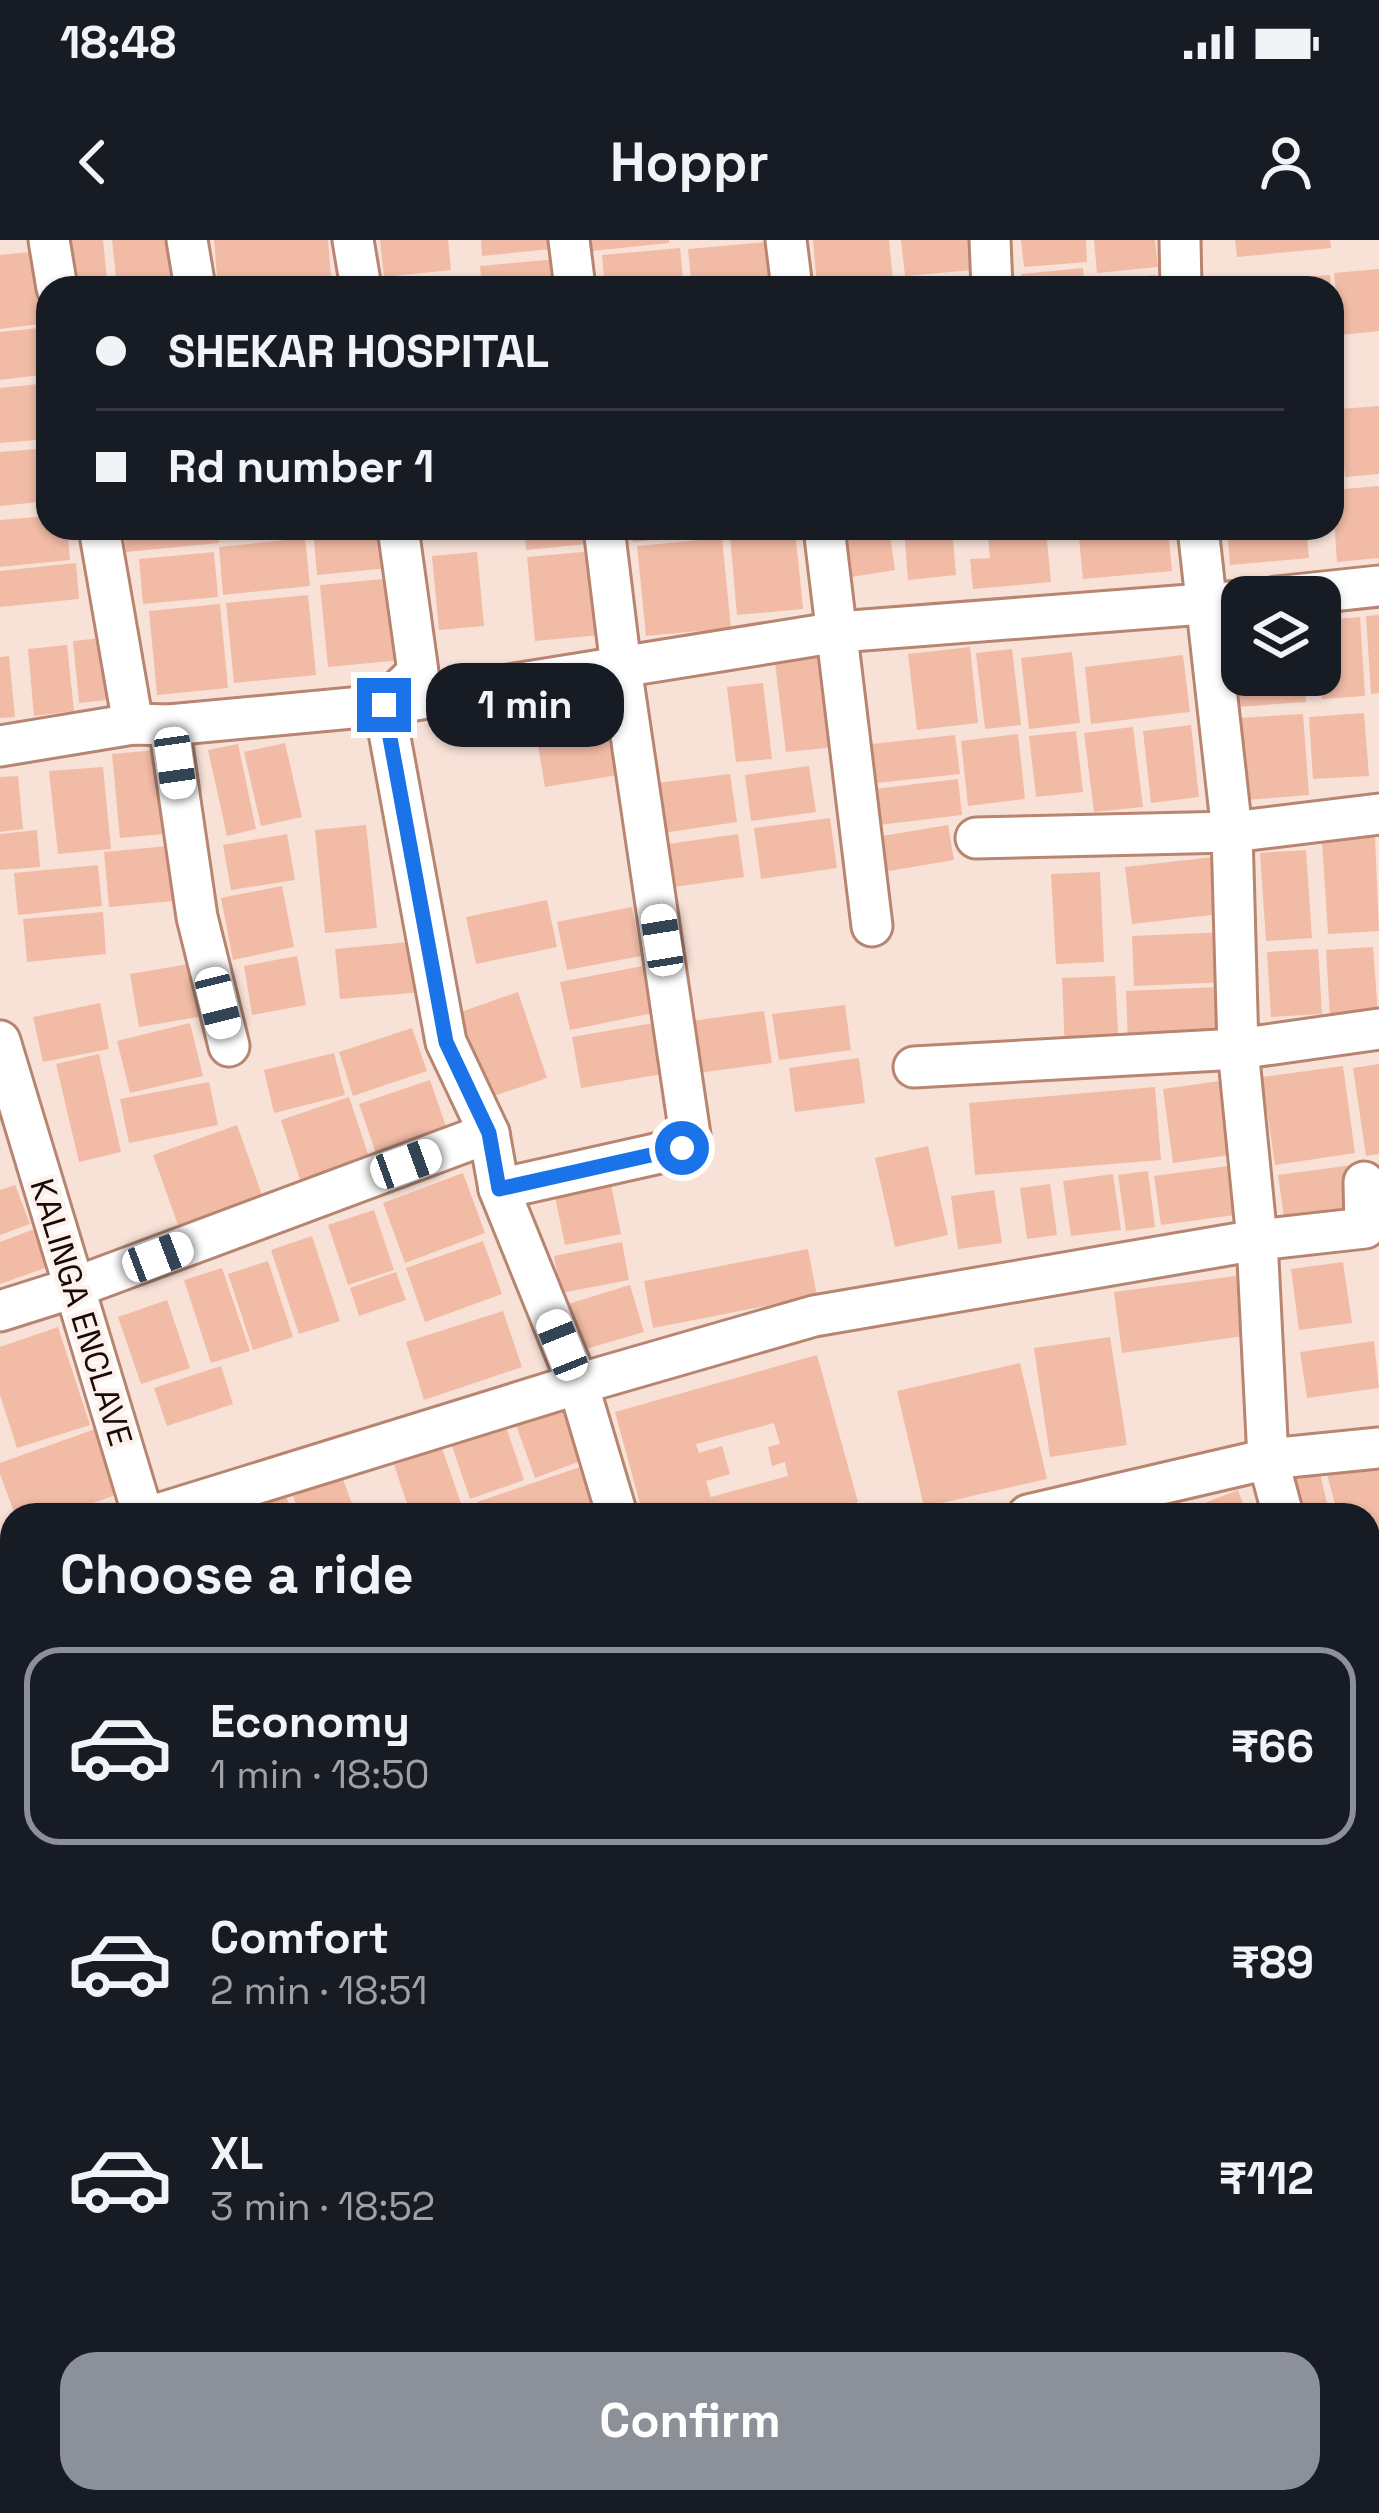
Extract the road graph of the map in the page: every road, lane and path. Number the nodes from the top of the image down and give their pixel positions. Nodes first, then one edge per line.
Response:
1 (49, 240) edge
2 (187, 240) edge
3 (353, 240) edge
4 (569, 240) edge
5 (786, 240) edge
6 (990, 240) edge
7 (1180, 240) edge
8 (55, 276) edge
9 (193, 276) edge
10 (359, 276) edge
11 (574, 276) edge
12 (790, 276) edge
13 (992, 276) edge
14 (1181, 276) edge
15 (102, 540) edge
16 (400, 540) edge
17 (605, 540) edge
18 (826, 540) edge
19 (1202, 540) edge
20 (1379, 586) edge
21 (1341, 590) edge
22 (1221, 594) edge
23 (1221, 603) edge
24 (838, 632) junction
25 (621, 667) junction
26 (1227, 696) edge
27 (384, 705) junction
28 (151, 724) junction
29 (0, 746) edge
30 (1379, 814) edge
31 (1232, 832) junction
32 (976, 838) dead end
33 (872, 926) dead end
34 (1379, 1029) edge
35 (0, 1041) edge
36 (229, 1046) dead end
37 (1238, 1048) junction
38 (914, 1066) dead end
39 (489, 1133) junction
40 (1364, 1182) dead end
41 (499, 1189) junction
42 (1257, 1240) junction
43 (76, 1287) junction
44 (0, 1311) edge
45 (578, 1384) junction
46 (1379, 1448) edge
47 (1268, 1459) junction
48 (139, 1503) edge
49 (194, 1503) edge
50 (613, 1503) edge
51 (1079, 1503) edge
52 (1280, 1503) edge

1 - 8 street
2 - 9 street
3 - 10 street
4 - 11 street
5 - 12 street
6 - 13 street
7 - 14 street
15 - 28 street
16 - 27 street
17 - 25 street
18 - 24 street
19 - 22 street
20 - 21 street
23 - 24 street
24 - 25 street
24 - 33 street
25 - 27 street
25 - 41 street
26 - 31 street
27 - 28 street
27 - 39 street
28 - 29 street
28 - 36 street
30 - 31 street
31 - 32 street
31 - 37 street
34 - 37 street
35 - 43 street, KALINGA ENCLAVE
37 - 38 street
37 - 42 street
39 - 41 street
39 - 43 street
40 - 42 street
41 - 45 street
42 - 45 street
42 - 47 street
43 - 44 street
43 - 48 street, KALINGA ENCLAVE
45 - 49 street
45 - 50 street
46 - 47 street
47 - 51 street
47 - 52 street

